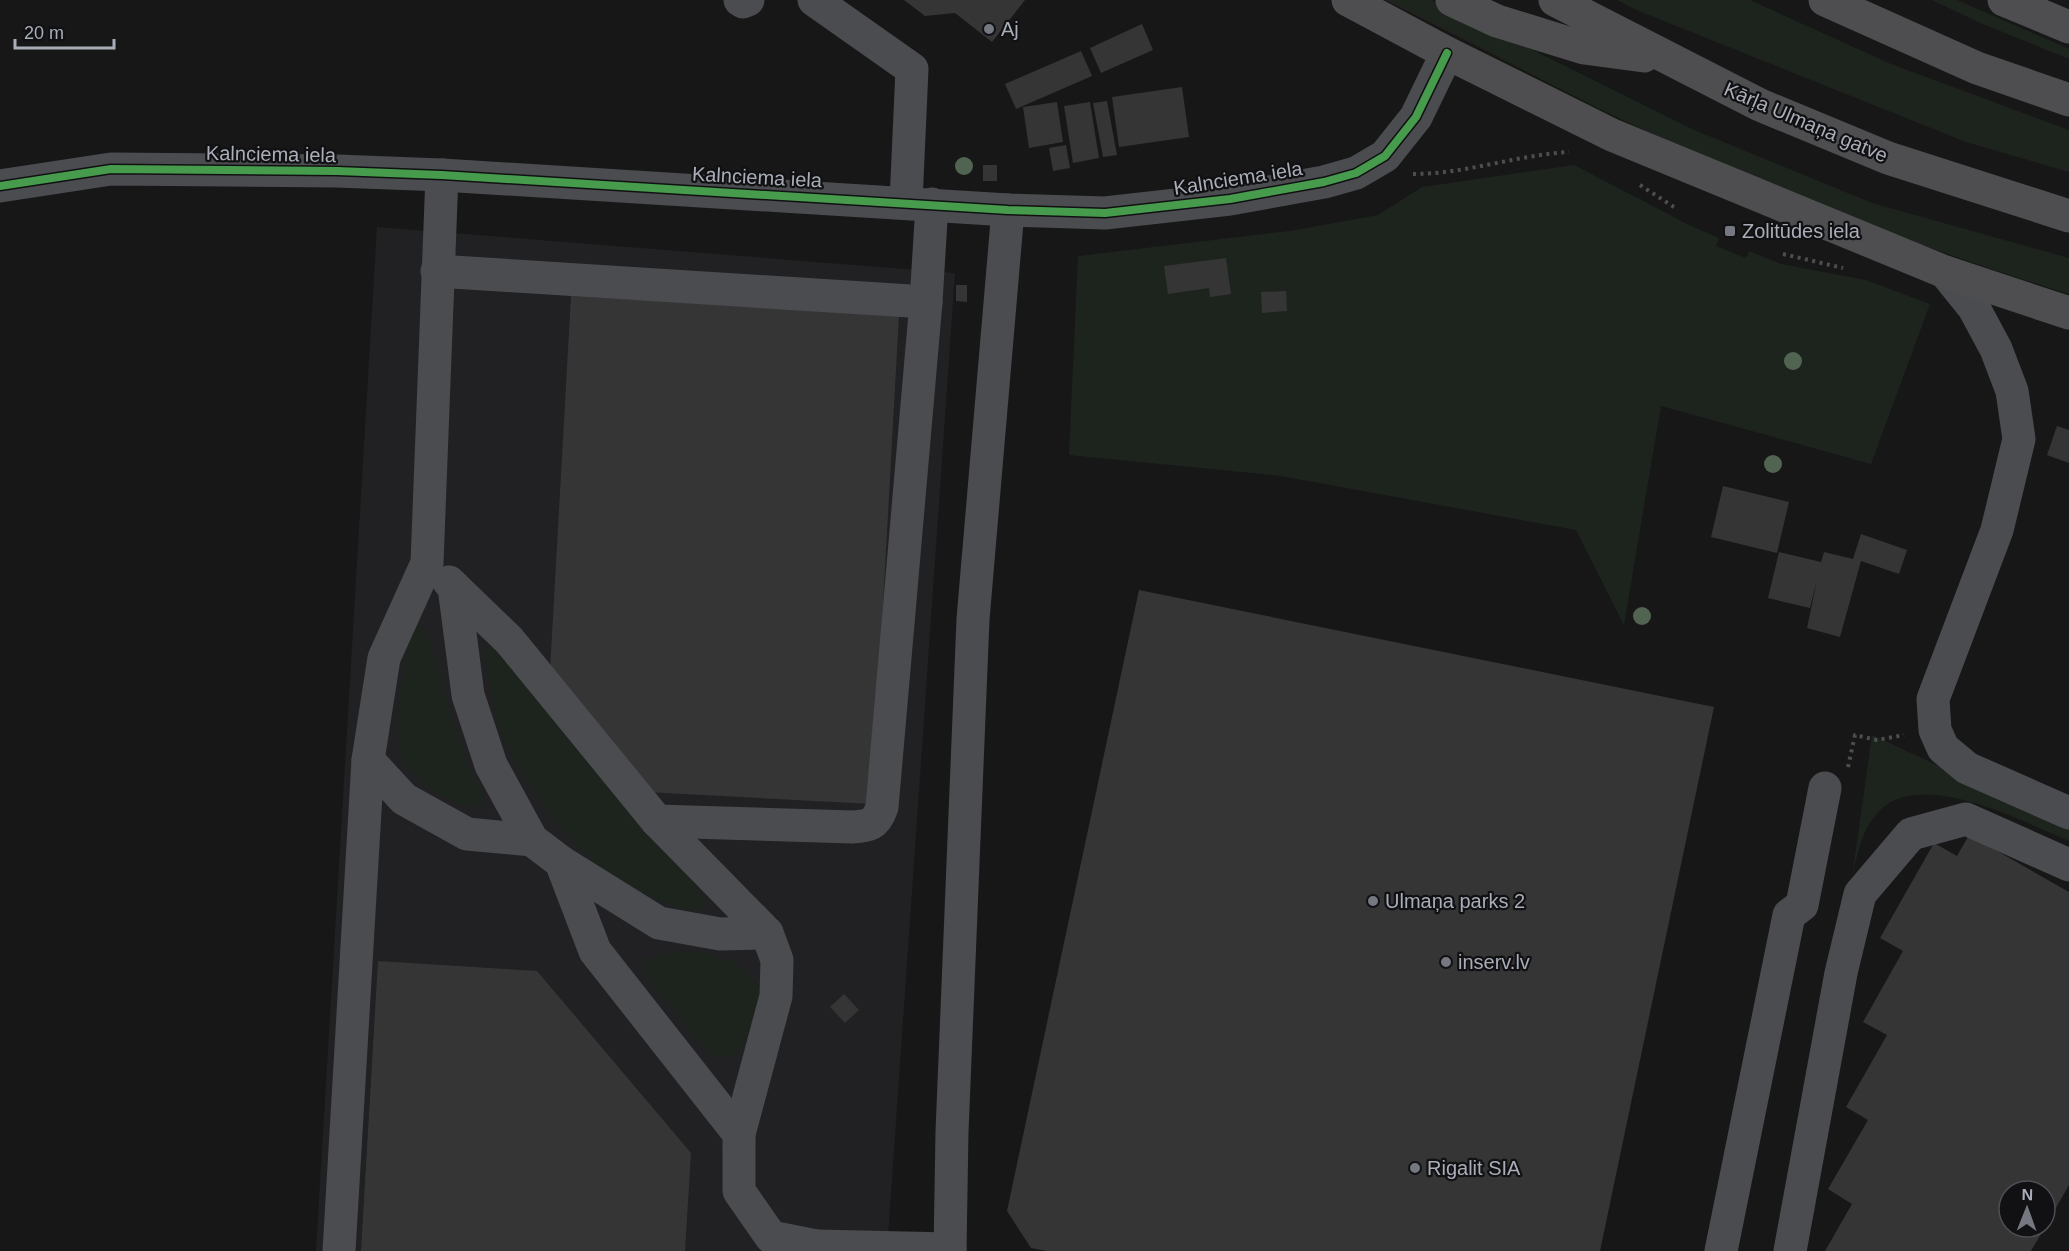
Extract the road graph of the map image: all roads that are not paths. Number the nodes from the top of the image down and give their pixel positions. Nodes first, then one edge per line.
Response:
1 (740, 0) edge
2 (748, 0) edge
3 (814, 0) edge
4 (1348, 0) edge
5 (1452, 0) edge
6 (1555, 0) edge
7 (1825, 0) edge
8 (2004, 0) edge
9 (2069, 27) edge
10 (1447, 53) junction
11 (1666, 58) junction
12 (2069, 100) edge
13 (441, 175) junction
14 (0, 186) edge
15 (919, 203) junction
16 (1008, 210) junction
17 (2069, 216) edge
18 (436, 271) junction
19 (1945, 272) junction
20 (926, 302) junction
21 (2069, 313) edge
22 (427, 563) junction
23 (454, 587) junction
24 (368, 760) junction
25 (1825, 788) road end
26 (2069, 813) edge
27 (657, 821) junction
28 (532, 840) junction
29 (561, 862) junction
30 (2069, 865) edge
31 (767, 933) junction
32 (739, 1134) junction
33 (816, 1249) edge
34 (950, 1250) edge
35 (339, 1251) edge
36 (1721, 1251) edge
37 (1790, 1251) edge

1 - 2 street
3 - 15 street
4 - 10 highway
5 - 11 highway
6 - 11 highway, Kārļa Ulmaņa gatve
7 - 12 highway
8 - 9 highway
10 - 16 street, Kalnciema iela
10 - 19 highway
11 - 17 highway, Kārļa Ulmaņa gatve
13 - 14 street, Kalnciema iela
13 - 15 street, Kalnciema iela
13 - 18 street
15 - 16 street, Kalnciema iela
15 - 20 street
16 - 34 street
18 - 20 street
18 - 22 street
19 - 21 highway
19 - 26 street
20 - 27 street
22 - 23 street
22 - 24 street
23 - 27 street
23 - 28 street
24 - 28 street
24 - 35 street
25 - 36 street
27 - 31 street
28 - 29 street
29 - 31 street
29 - 32 street
30 - 37 street
31 - 32 street
32 - 33 street
33 - 34 street

